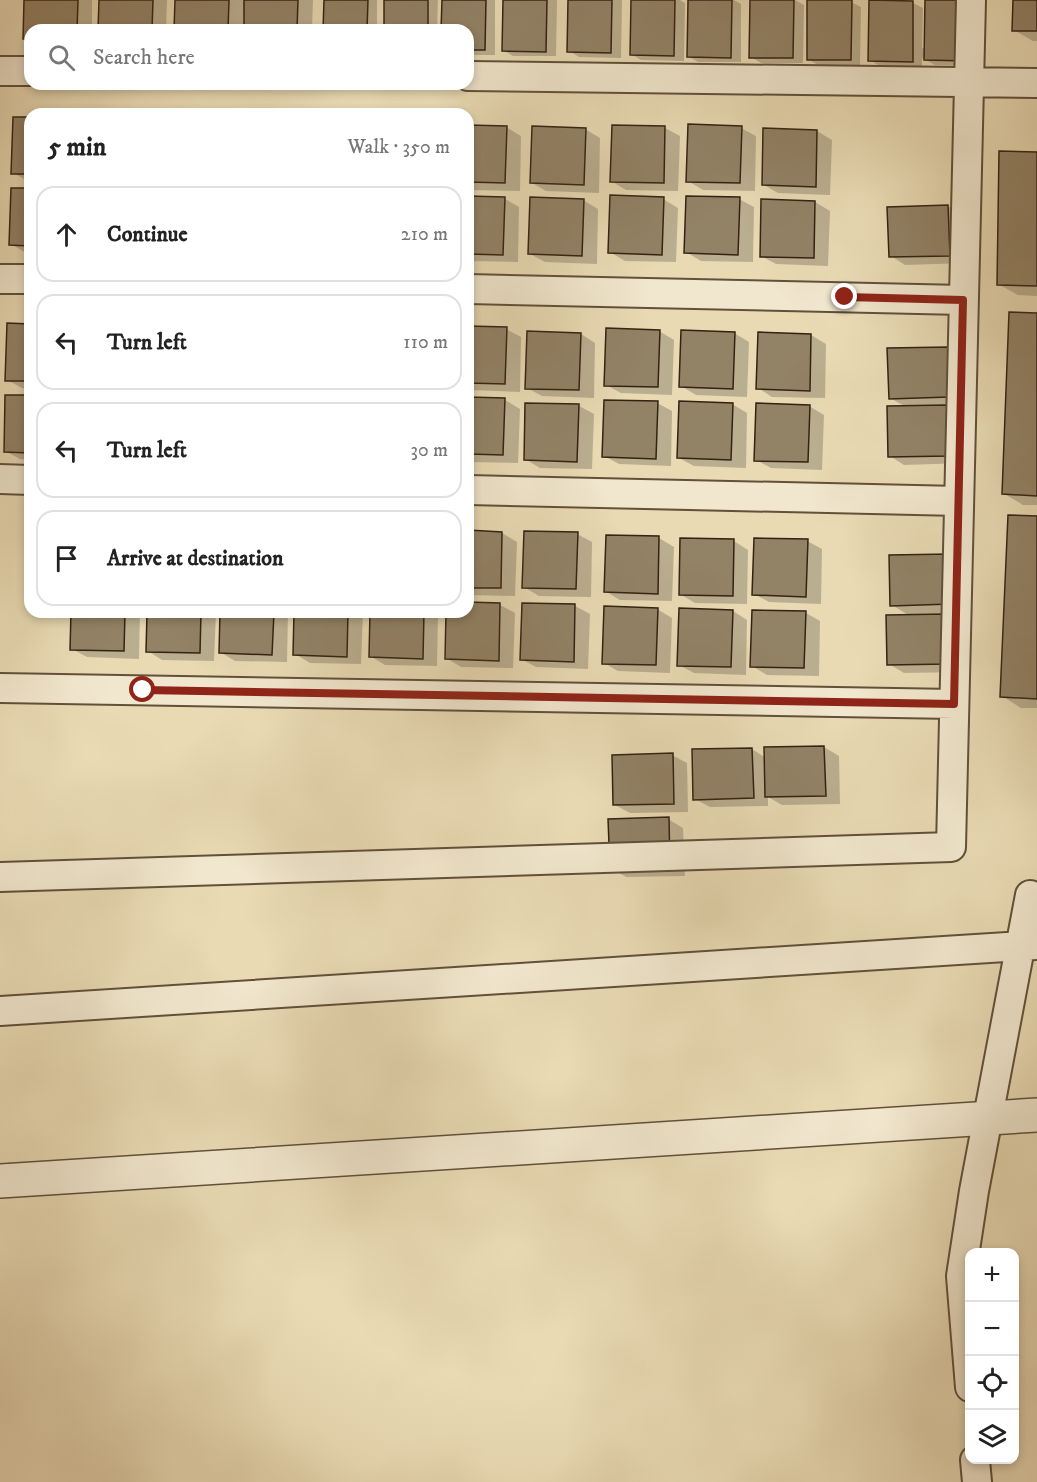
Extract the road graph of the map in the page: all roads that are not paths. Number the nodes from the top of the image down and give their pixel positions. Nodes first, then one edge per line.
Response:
1 (971, 0) edge
2 (0, 71) edge
3 (24, 71) edge
4 (474, 76) edge
5 (969, 81) junction
6 (1037, 83) edge
7 (0, 279) edge
8 (24, 279) edge
9 (474, 289) edge
10 (963, 300) junction
11 (0, 479) edge
12 (24, 480) edge
13 (474, 489) edge
14 (959, 501) junction
15 (0, 688) edge
16 (954, 704) junction
17 (0, 877) edge
18 (1030, 896) dead end
19 (1029, 946) edge
20 (0, 1011) edge
21 (1037, 1115) edge
22 (989, 1118) junction
23 (0, 1181) edge
24 (967, 1356) edge
25 (975, 1464) edge
26 (977, 1482) edge

1 - 5 street
2 - 3 street
4 - 5 street
5 - 6 street
5 - 10 street
7 - 8 street
9 - 10 street
10 - 14 street
11 - 12 street
13 - 14 street
14 - 16 street
15 - 16 street
16 - 17 street
18 - 19 street
19 - 20 street
19 - 22 street
21 - 22 street
22 - 23 street
22 - 24 street
25 - 26 street

